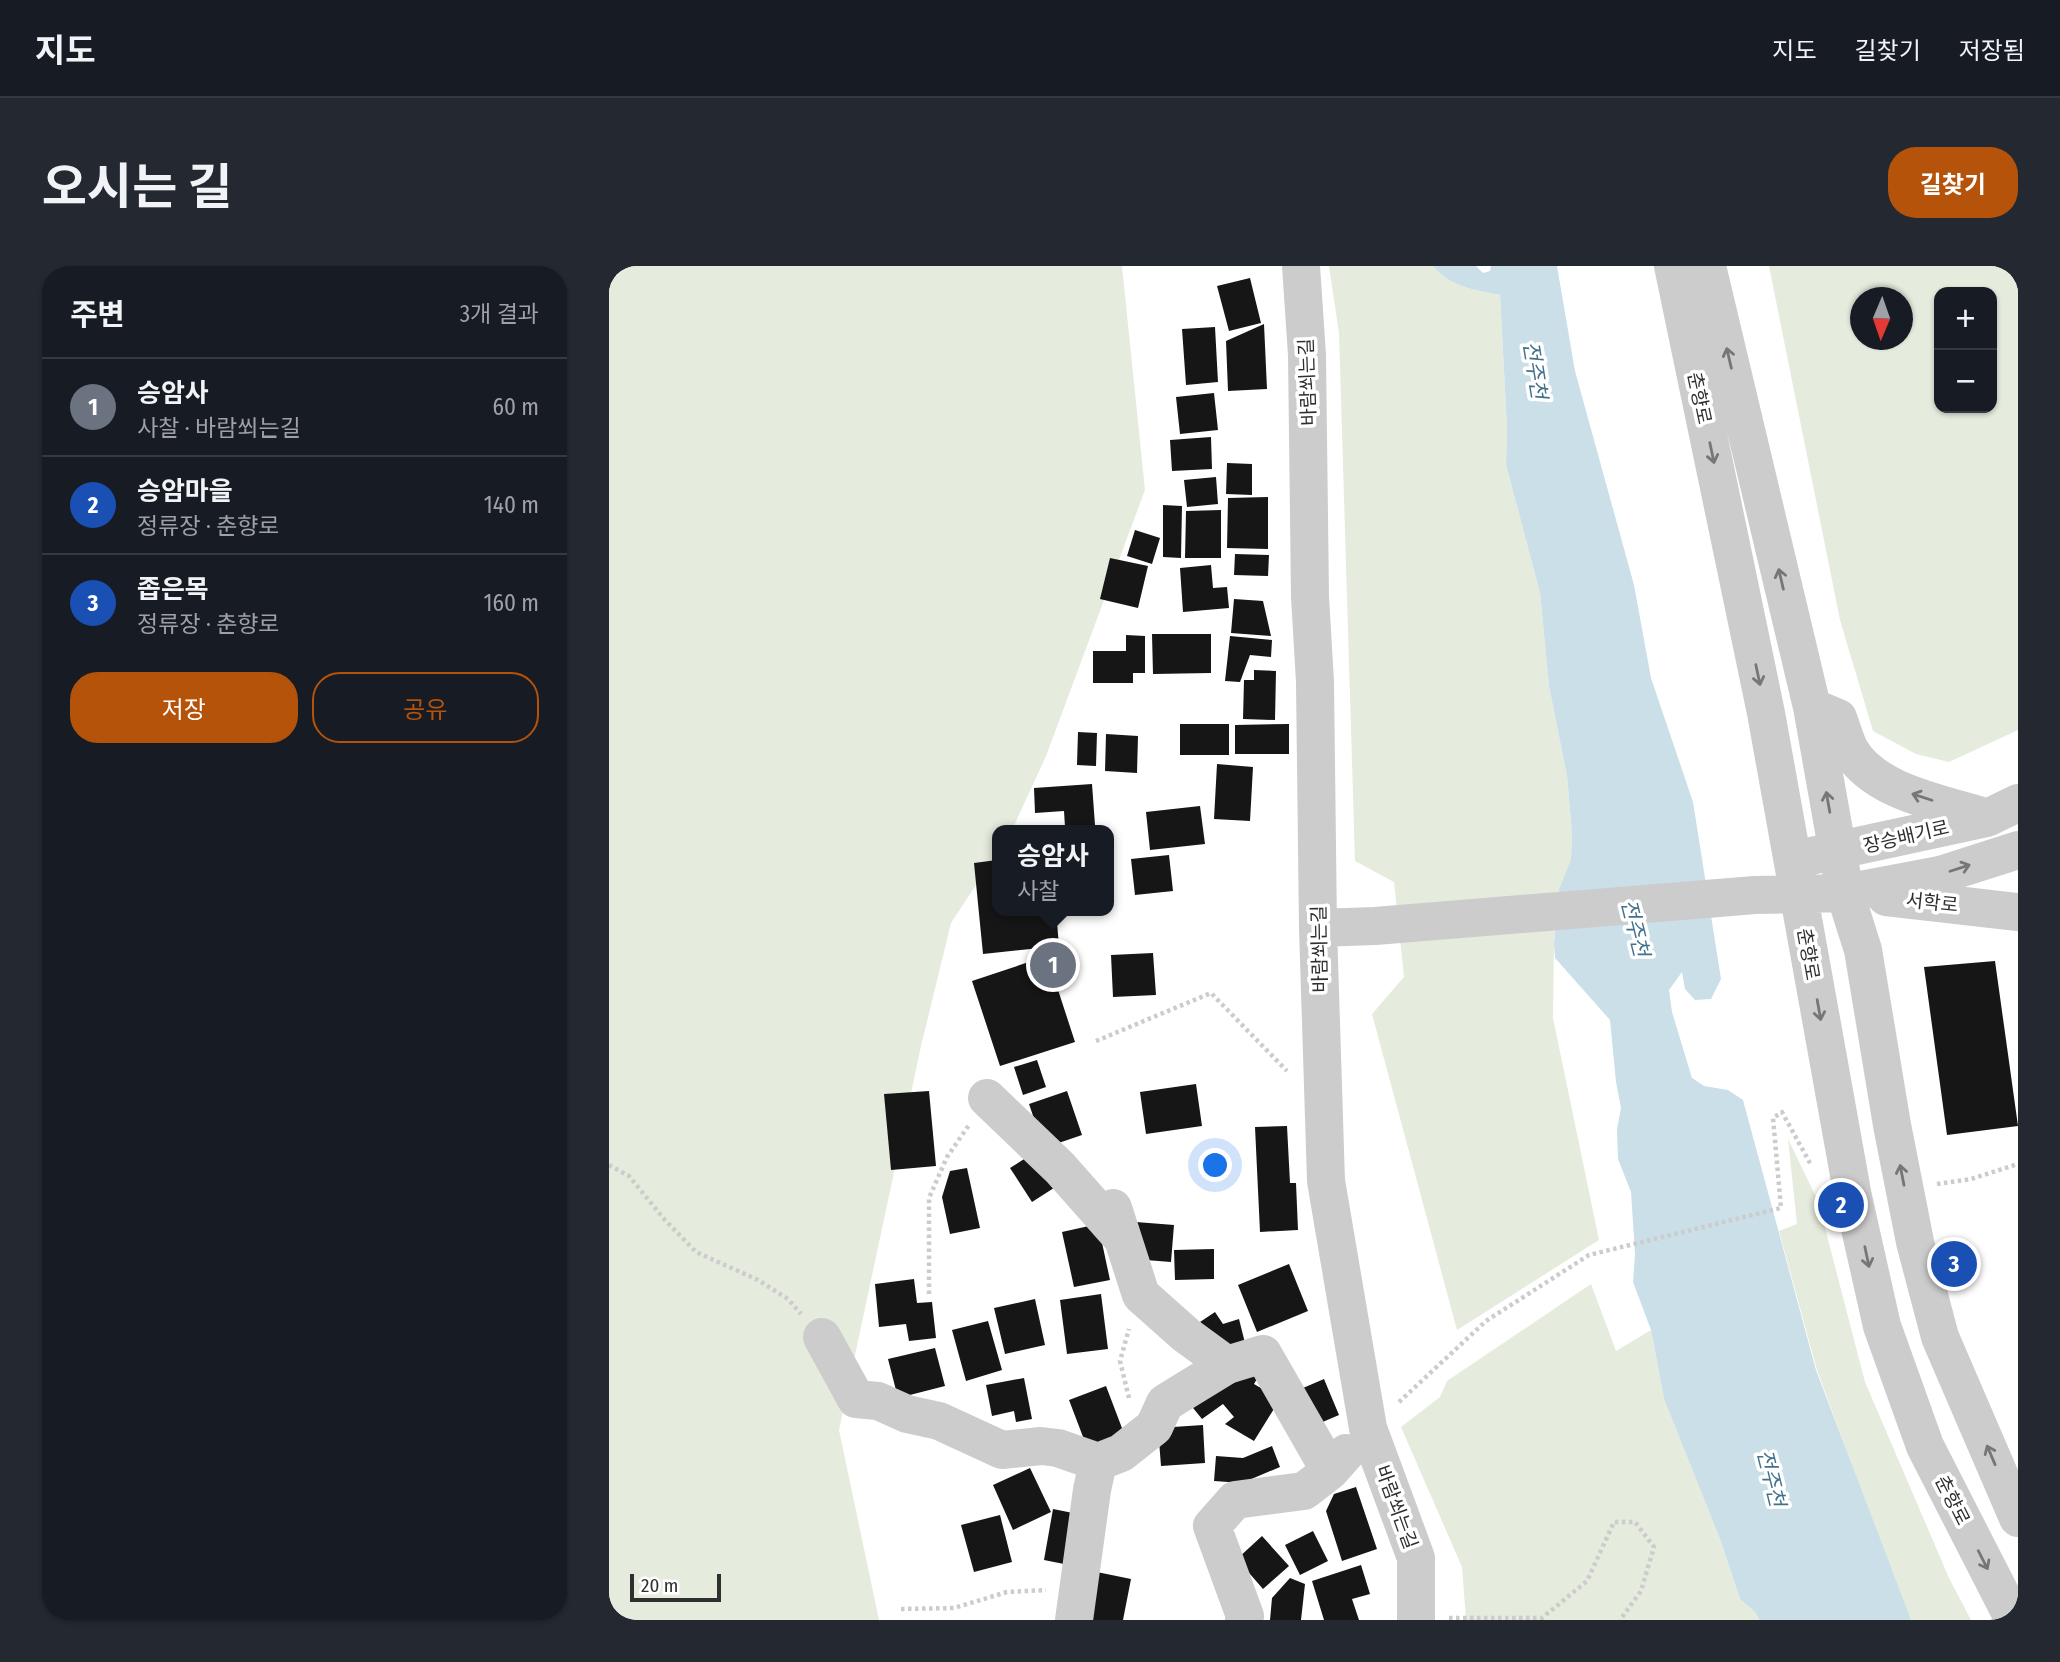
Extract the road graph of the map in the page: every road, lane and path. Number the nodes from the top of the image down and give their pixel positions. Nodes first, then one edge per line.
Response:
1 (1301, 266) edge
2 (1673, 266) edge
3 (1707, 266) edge
4 (1812, 707) junction
5 (2003, 810) edge
6 (2018, 850) edge
7 (1837, 852) junction
8 (1795, 877) junction
9 (1845, 893) junction
10 (2018, 912) edge
11 (1318, 928) junction
12 (1096, 1041) dead end
13 (987, 1098) joint
14 (1324, 1108) junction
15 (2018, 1164) edge
16 (609, 1165) edge
17 (1813, 1170) dead end
18 (1905, 1189) junction
19 (929, 1294) dead end
20 (1141, 1295) junction
21 (822, 1337) joint
22 (1227, 1365) junction
23 (1131, 1404) dead end
24 (1368, 1428) junction
25 (1098, 1462) junction
26 (1330, 1471) junction
27 (2018, 1518) edge
28 (1076, 1604) edge
29 (901, 1609) dead end
30 (1416, 1619) edge
31 (1244, 1620) edge
32 (1620, 1620) edge
33 (2014, 1620) edge

1 - 11 street, 바람쐬는길
2 -> 8 street, 춘향로
4 -> 3 street, 춘향로
5 -> 4 street
7 -> 4 street, 춘향로
5 - 7 street, 장승배기로
9 -> 6 street
7 - 8 street, 장승배기로
7 - 9 street, 춘향로
8 - 9 street
8 - 11 street
8 -> 33 street, 춘향로
9 - 10 street, 서학로
18 -> 9 street, 춘향로
11 - 14 street, 바람쐬는길
12 - 14 path
13 - 19 path
13 - 20 street
14 - 24 street, 바람쐬는길
15 - 18 path
16 - 21 path
17 - 24 path
27 -> 18 street, 춘향로
20 - 22 street
20 - 23 path
21 - 25 street
22 - 25 street
22 - 26 street
24 - 26 street
24 - 30 street, 바람쐬는길
25 - 28 street
26 - 31 street
28 - 29 path
30 - 32 path

